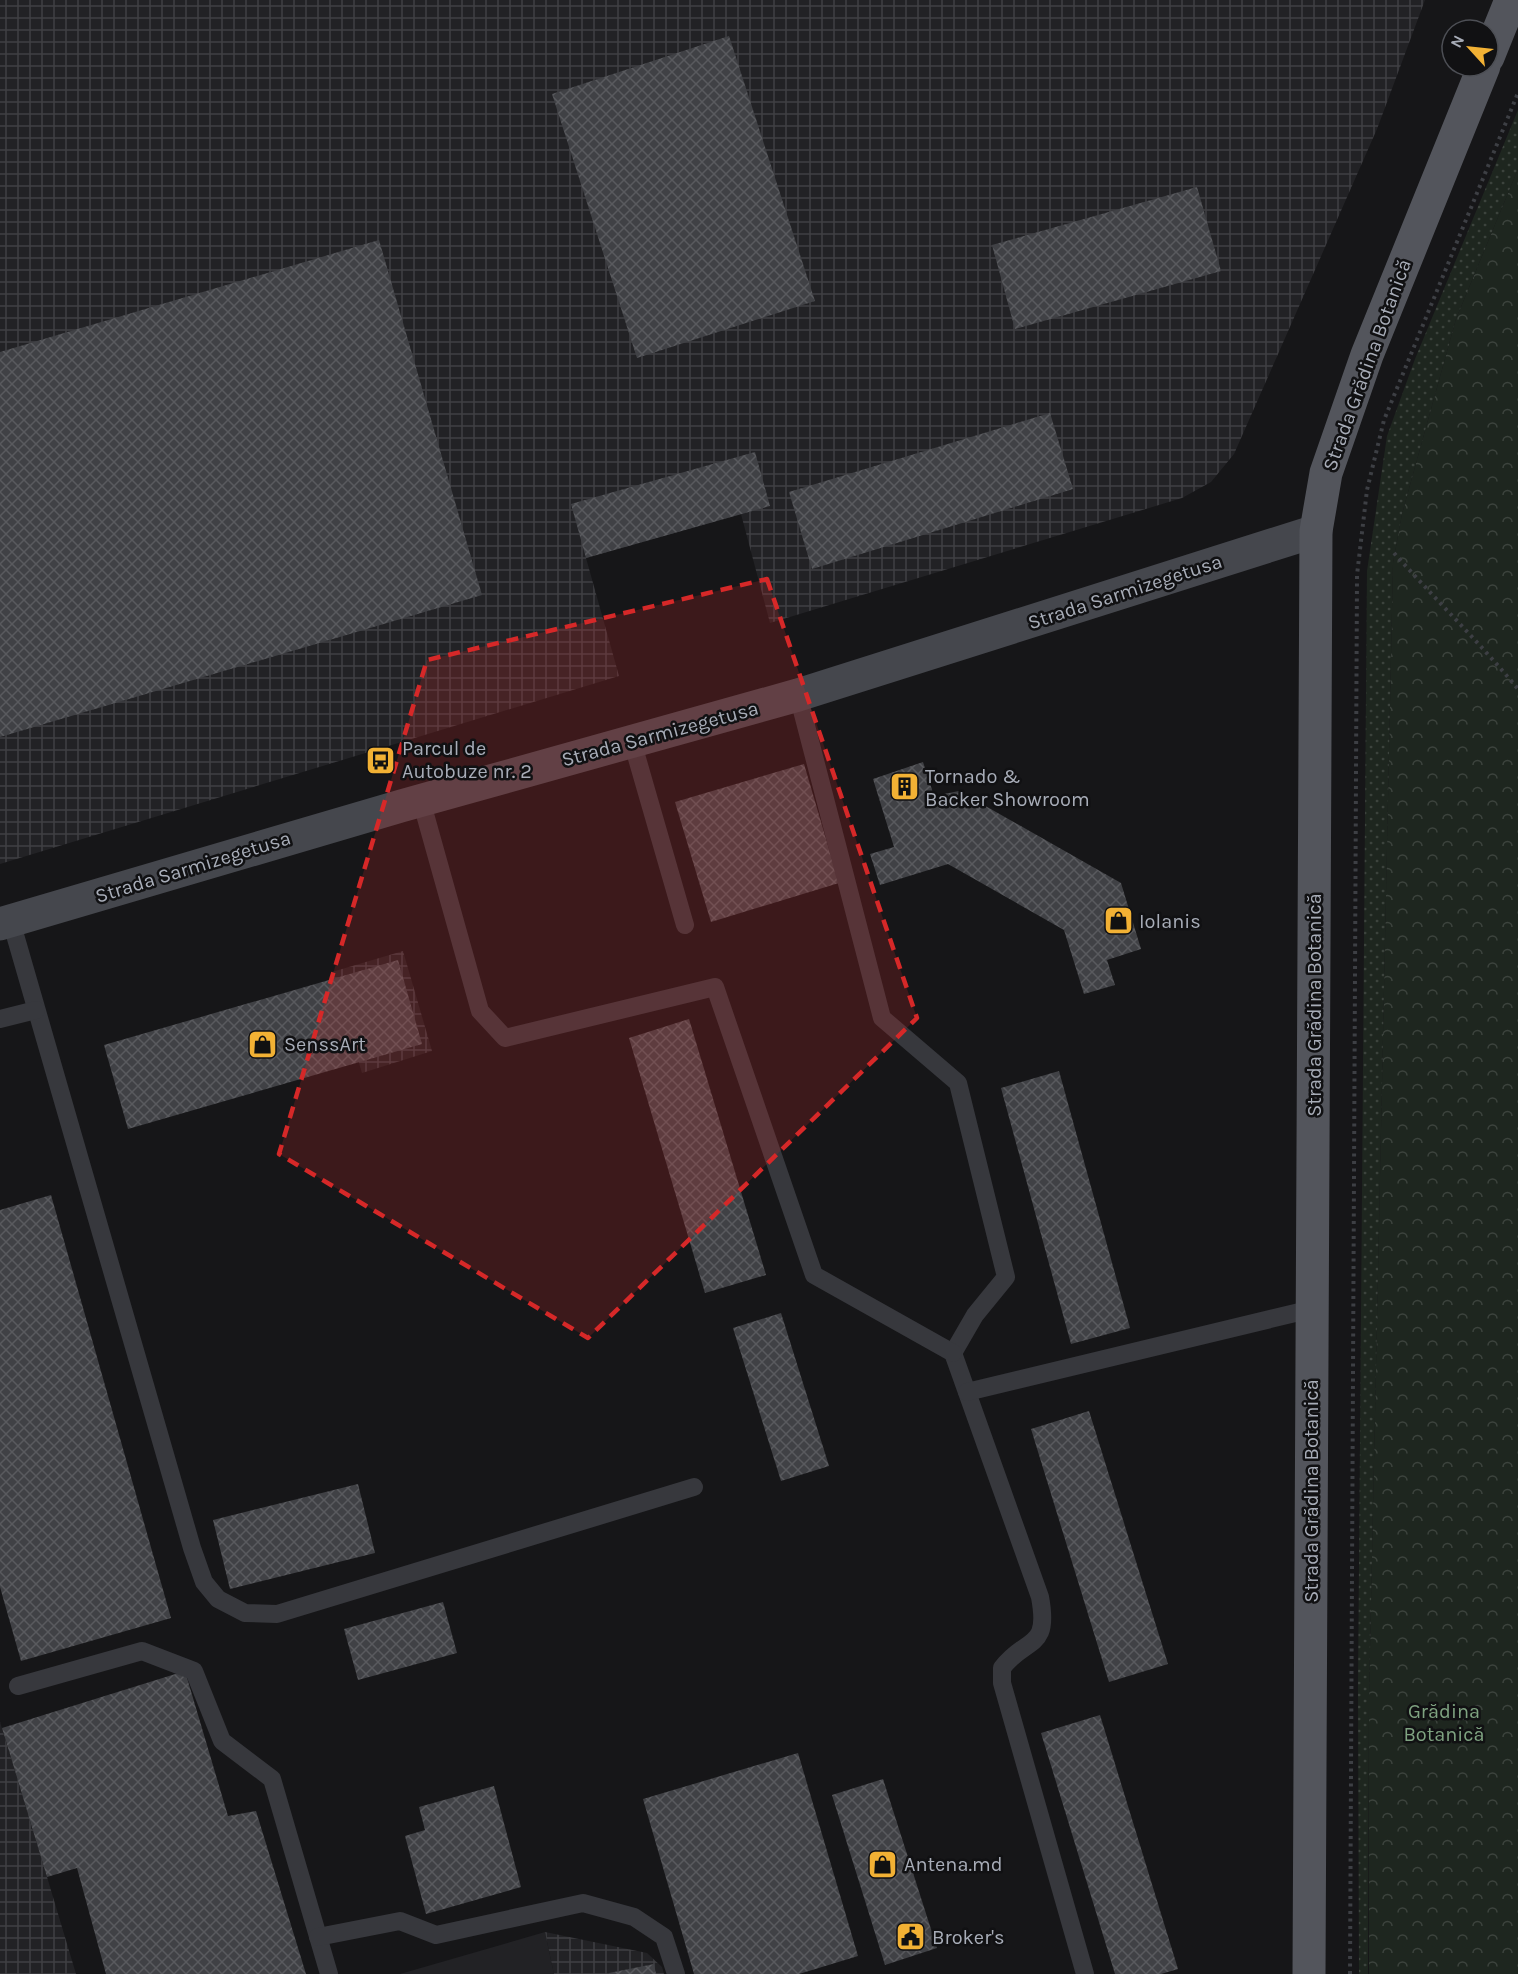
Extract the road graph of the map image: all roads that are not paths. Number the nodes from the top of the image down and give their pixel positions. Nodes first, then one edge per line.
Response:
1 (1511, 0) edge
2 (1500, 27) edge
3 (1479, 78) edge
4 (1316, 531) junction
5 (798, 695) junction
6 (632, 741) junction
7 (421, 800) junction
8 (5, 923) edge
9 (685, 925) dead end
10 (36, 1010) junction
11 (0, 1019) edge
12 (1312, 1309) junction
13 (953, 1353) junction
14 (967, 1392) junction
15 (694, 1487) dead end
16 (18, 1686) dead end
17 (318, 1937) junction
18 (329, 1974) edge
19 (676, 1974) edge
20 (1085, 1974) edge
21 (1309, 1974) edge

1 - 2 main road
3 - 4 main road, Strada Grădina Botanică
4 - 5 main road, Strada Sarmizegetusa
4 - 12 main road, Strada Grădina Botanică
5 - 6 main road, Strada Sarmizegetusa
5 - 13 lane
6 - 7 main road, Strada Sarmizegetusa
6 - 9 lane
7 - 8 main road, Strada Sarmizegetusa
7 - 13 lane
8 - 10 lane
10 - 11 lane
10 - 15 lane
12 - 14 lane
12 - 21 main road, Strada Grădina Botanică
13 - 14 lane
14 - 20 lane
16 - 17 lane
17 - 18 lane
17 - 19 lane

